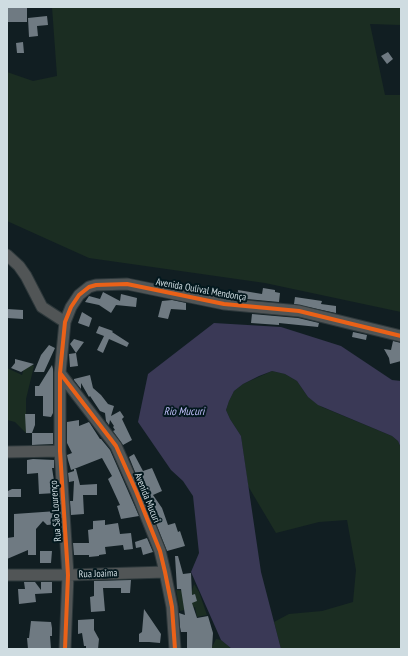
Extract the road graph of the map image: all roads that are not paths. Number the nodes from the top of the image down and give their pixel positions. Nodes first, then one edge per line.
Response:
1 (7, 255) edge
2 (65, 322) junction
3 (401, 336) edge
4 (60, 372) junction
5 (60, 451) junction
6 (7, 452) edge
7 (165, 572) junction
8 (7, 575) edge
9 (68, 575) junction
10 (66, 649) edge
11 (175, 649) edge

1 - 2 street
2 - 3 street, Avenida Oulival Mendonça
2 - 4 street, Avenida Oulival Mendonça
4 - 5 street, Rua São Lourenço
4 - 7 street, Avenida Mucuri
5 - 6 street
5 - 9 street, Rua São Lourenço
7 - 9 street, Rua Joaima
7 - 11 street, Avenida Mucuri
8 - 9 street, Rua Joaima
9 - 10 street, Rua São Lourenço

